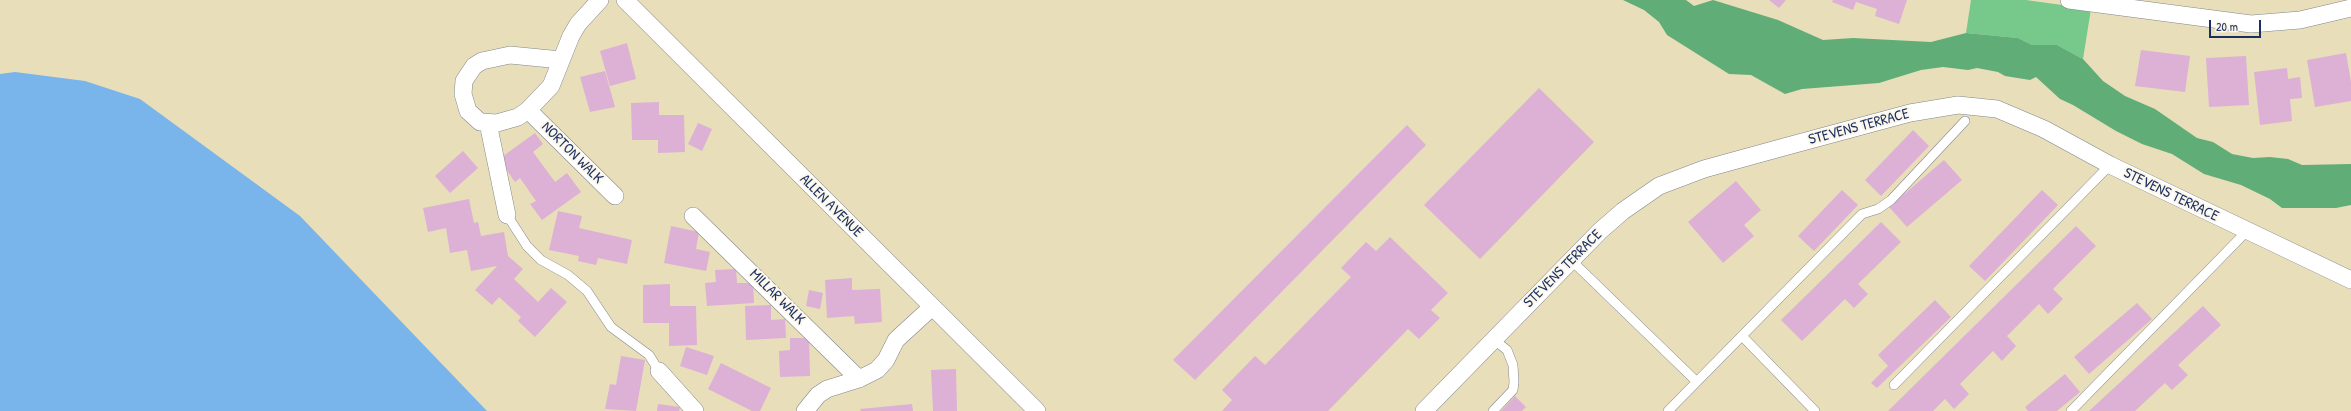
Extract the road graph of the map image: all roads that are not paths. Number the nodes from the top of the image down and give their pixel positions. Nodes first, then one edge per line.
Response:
1 (600, 0) edge
2 (625, 0) edge
3 (2069, 0) edge
4 (2351, 8) edge
5 (561, 60) junction
6 (528, 110) junction
7 (1965, 121) dead end
8 (488, 123) junction
9 (2110, 165) junction
10 (615, 196) dead end
11 (507, 215) joint
12 (694, 216) dead end
13 (2246, 232) junction
14 (1571, 260) junction
15 (2351, 280) edge
16 (932, 307) junction
17 (1742, 336) junction
18 (1493, 339) junction
19 (659, 371) joint
20 (859, 379) junction
21 (1696, 382) junction
22 (1894, 385) dead end
23 (694, 411) edge
24 (805, 411) edge
25 (1037, 411) edge
26 (1424, 411) edge
27 (1493, 411) edge
28 (1668, 411) edge
29 (1815, 411) edge
30 (2071, 411) edge

1 - 5 street
2 - 16 street, ALLEN AVENUE
3 - 4 street
5 - 6 street
5 - 8 street
6 - 8 street
6 - 10 street, NORTON WALK
7 - 17 lane
8 - 11 street
9 - 13 street, STEVENS TERRACE
9 - 14 street, STEVENS TERRACE
9 - 22 lane
11 - 19 lane
12 - 20 street, MILLAR WALK
13 - 15 street, STEVENS TERRACE
13 - 30 lane
14 - 18 street, STEVENS TERRACE
14 - 21 lane
16 - 20 street
16 - 25 street, ALLEN AVENUE
17 - 21 lane
17 - 29 lane
18 - 26 street, STEVENS TERRACE
18 - 27 lane
19 - 23 street
20 - 24 street
21 - 28 lane

